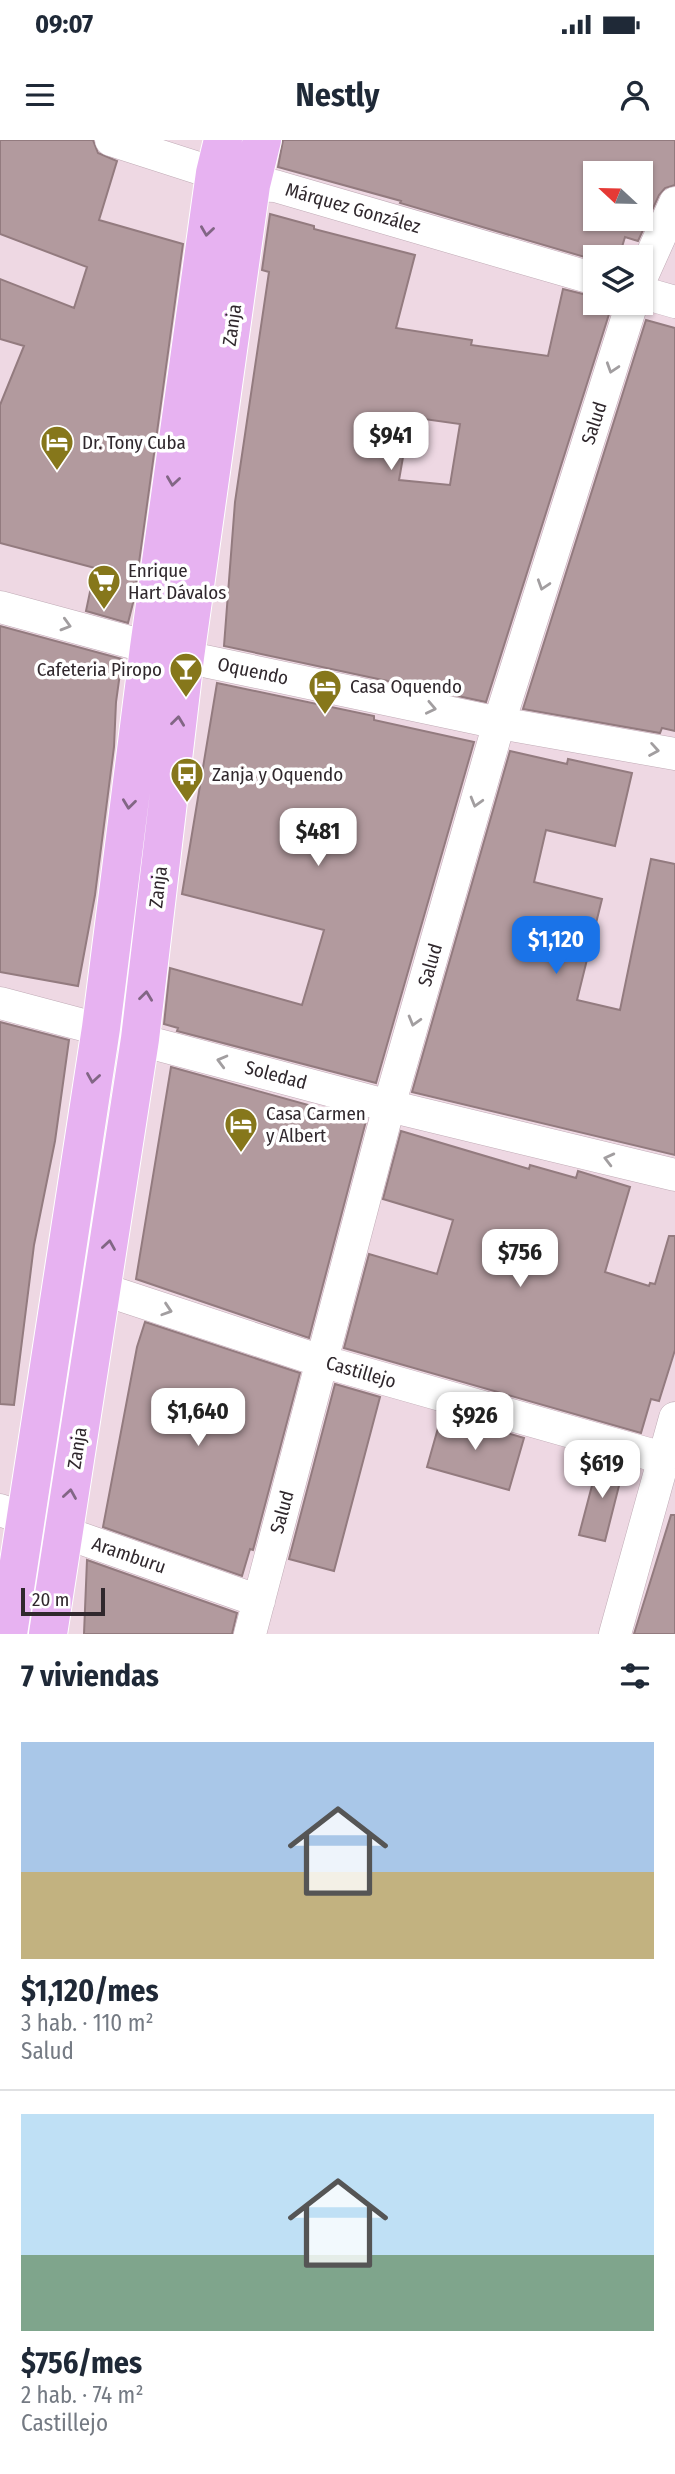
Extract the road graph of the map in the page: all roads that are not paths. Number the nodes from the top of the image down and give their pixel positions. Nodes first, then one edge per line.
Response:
1 (111, 140) edge
2 (262, 140) edge
3 (219, 157) edge
4 (251, 186) junction
5 (675, 203) edge
6 (653, 252) edge
7 (583, 276) edge
8 (653, 296) edge
9 (675, 302) edge
10 (628, 315) edge
11 (0, 607) edge
12 (167, 653) junction
13 (499, 723) junction
14 (675, 754) edge
15 (0, 1003) edge
16 (101, 1028) junction
17 (140, 1039) junction
18 (389, 1106) junction
19 (675, 1175) edge
20 (102, 1289) junction
21 (321, 1361) junction
22 (675, 1418) edge
23 (663, 1458) junction
24 (13, 1514) edge
25 (64, 1532) junction
26 (259, 1601) junction
27 (8, 1634) edge
28 (48, 1634) edge
29 (250, 1634) edge
30 (615, 1634) edge

1 - 3 street, Márquez González
2 - 4 main road, Zanja
3 - 4 street, Márquez González
3 -> 12 main road, Zanja
4 - 7 street, Márquez González
4 - 12 main road, Zanja
5 - 6 street
8 - 9 street
10 -> 13 street, Salud
11 -> 12 street, Oquendo
12 -> 13 street, Oquendo
12 -> 16 main road, Zanja
17 -> 12 main road, Zanja
13 -> 14 street, Oquendo
13 -> 18 street, Salud
15 - 16 street, Soledad
16 - 17 street, Soledad
16 -> 24 main road, Zanja
18 -> 17 street, Soledad
20 -> 17 main road, Zanja
19 -> 18 street, Soledad
18 - 21 street, Salud
20 -> 21 street, Castillejo
25 -> 20 main road, Zanja
21 - 23 street, Castillejo
21 - 26 street, Salud
22 - 23 street
23 - 30 street
24 - 25 street, Aramburu
24 - 27 main road, Zanja
25 - 26 street, Aramburu
25 - 28 main road, Zanja
26 - 29 street, Salud

